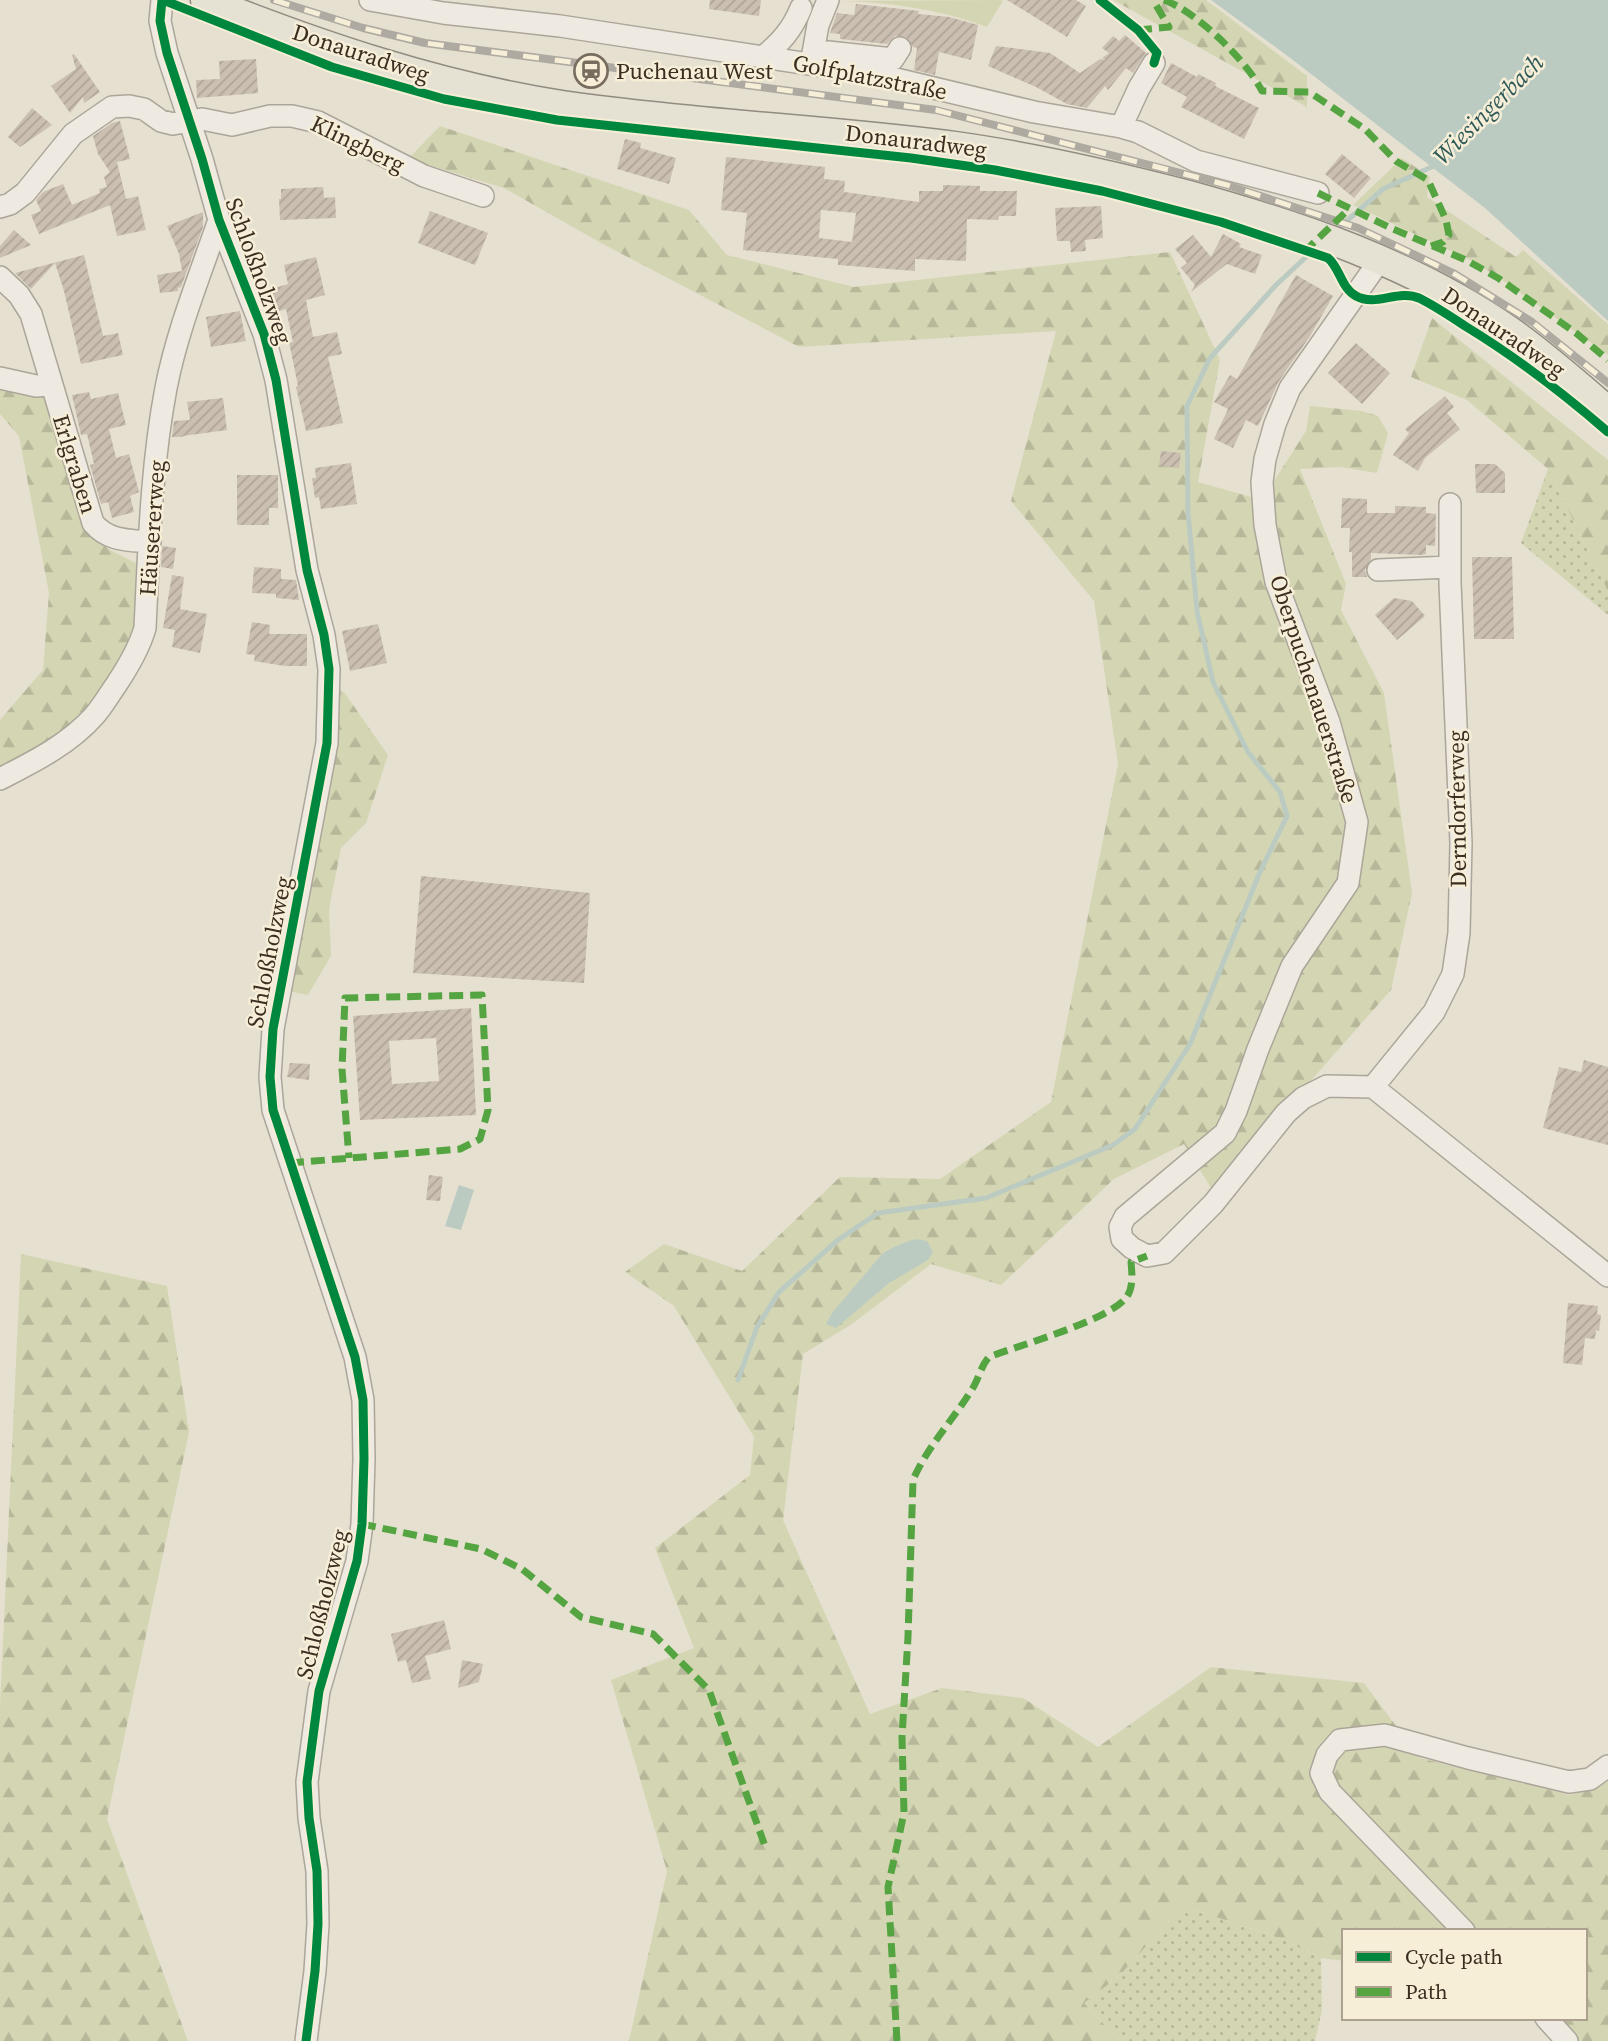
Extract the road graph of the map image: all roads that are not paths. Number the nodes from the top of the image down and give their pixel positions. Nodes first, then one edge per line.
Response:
1 (162, 0) edge
2 (205, 0) edge
3 (370, 0) edge
4 (828, 0) edge
5 (801, 8) dead end
6 (900, 48) dead end
7 (763, 57) junction
8 (1154, 63) dead end
9 (811, 64) junction
10 (188, 121) junction
11 (1121, 127) junction
12 (1318, 192) dead end
13 (483, 196) dead end
14 (0, 207) edge
15 (219, 220) junction
16 (1380, 260) junction
17 (0, 277) edge
18 (0, 378) edge
19 (51, 384) junction
20 (1608, 411) edge
21 (1450, 504) dead end
22 (150, 542) junction
23 (1450, 567) junction
24 (1378, 570) dead end
25 (0, 779) edge
26 (1373, 1087) junction
27 (1608, 1276) edge
28 (1608, 1766) edge
29 (1462, 1929) edge
30 (1548, 2020) edge
31 (306, 2041) edge
32 (1567, 2041) edge

1 - 10 street, Schloßholzweg
2 - 16 main road
3 - 7 street, Golfplatzstraße
4 - 9 street
5 - 7 street
6 - 9 street
7 - 9 street, Golfplatzstraße
8 - 11 street
9 - 11 street, Golfplatzstraße
10 - 13 street, Klingberg
10 - 14 street
10 - 15 street, Schloßholzweg
11 - 12 street, Golfplatzstraße
15 - 22 street, Häusererweg
15 - 31 street, Schloßholzweg
16 - 20 main road
16 - 26 street, Oberpuchenauerstraße
17 - 19 street, Erlgraben
18 - 19 street, Erlgraben
19 - 22 street, Erlgraben
21 - 23 street, Derndorferweg
22 - 25 street, Häusererweg
23 - 24 street
23 - 26 street, Derndorferweg
26 - 27 street
28 - 29 street
30 - 32 street

